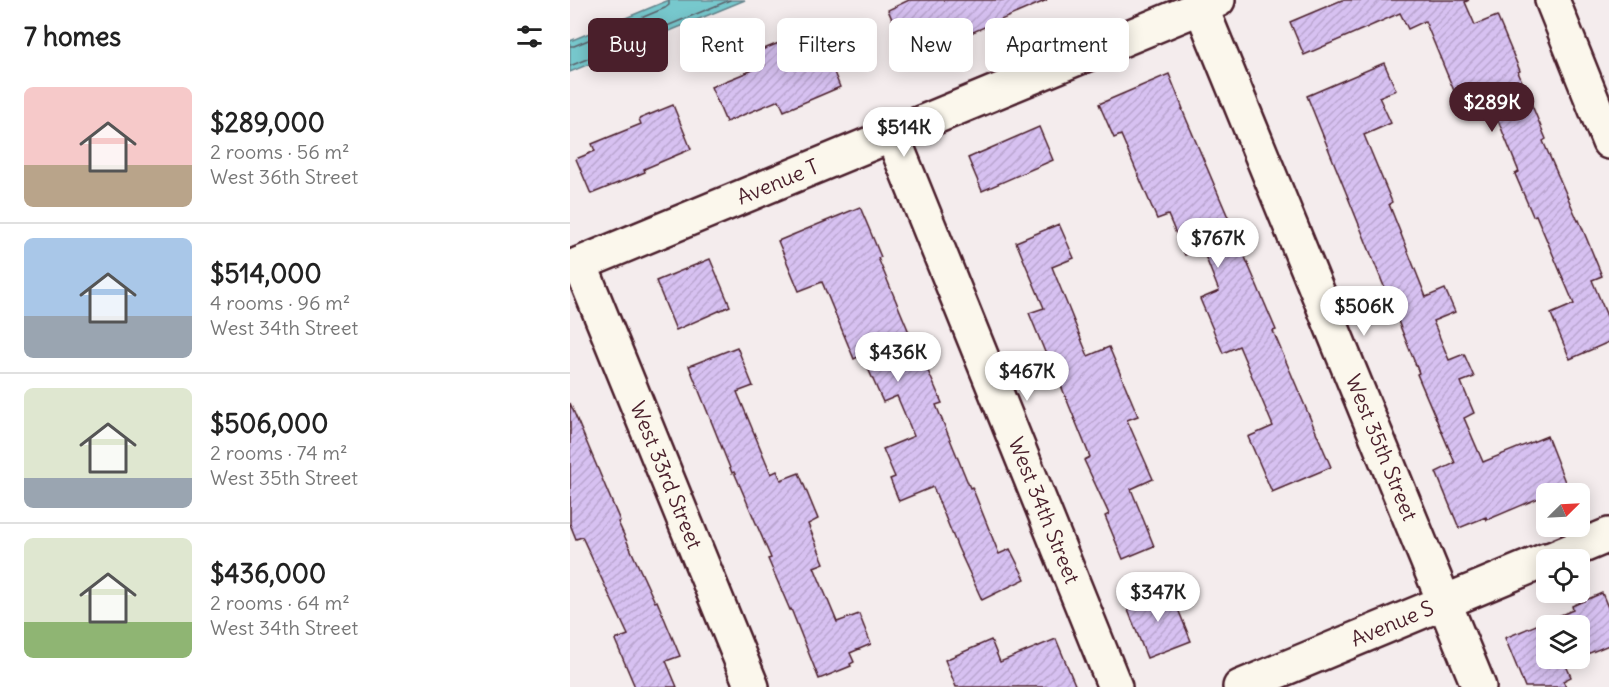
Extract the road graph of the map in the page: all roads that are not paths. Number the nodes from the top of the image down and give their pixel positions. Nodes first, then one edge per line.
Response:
1 (1551, 0) edge
2 (1210, 4) edge
3 (892, 135) junction
4 (1609, 142) edge
5 (575, 266) edge
6 (1609, 535) edge
7 (1575, 549) edge
8 (1536, 565) edge
9 (1445, 602) junction
10 (752, 687) edge
11 (1115, 687) edge
12 (1240, 687) edge
13 (1479, 687) edge

1 - 4 street
2 - 3 street, Avenue T
2 - 9 street, West 35th Street
3 - 5 street, Avenue T
3 - 11 street, West 34th Street
5 - 10 street, West 33rd Street
6 - 7 street, Avenue S
8 - 9 street, Avenue S
9 - 12 street, Avenue S
9 - 13 street, West 35th Street

